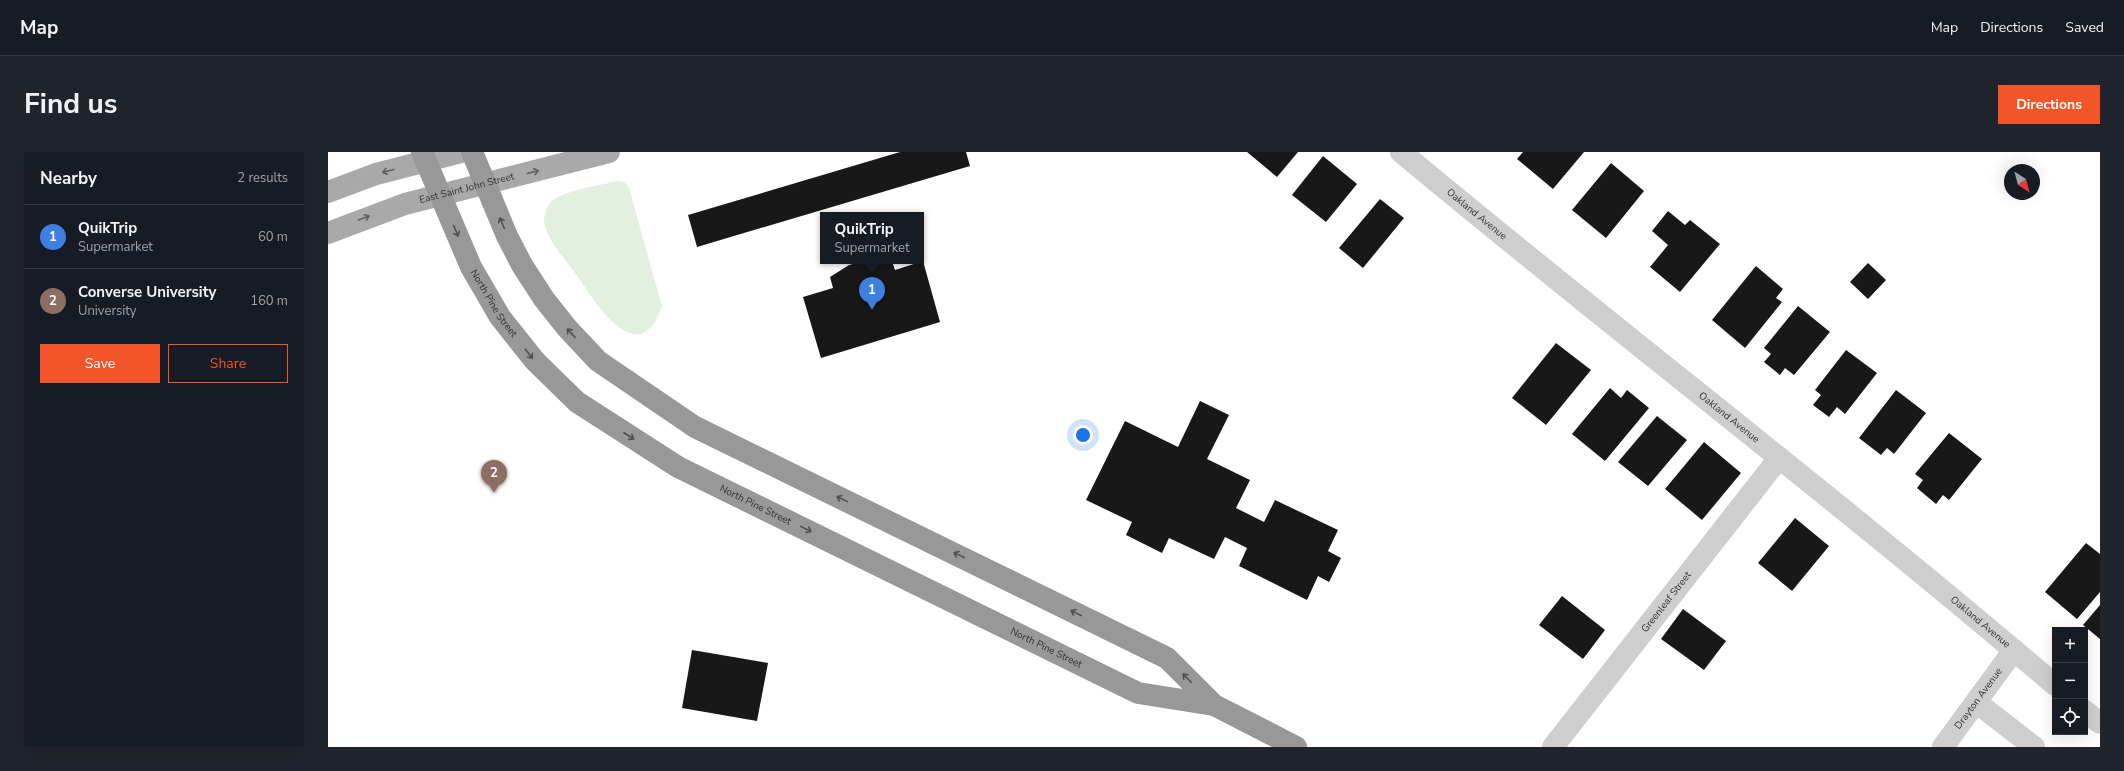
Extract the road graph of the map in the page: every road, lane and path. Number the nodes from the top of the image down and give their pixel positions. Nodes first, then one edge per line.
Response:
1 (461, 152) edge
2 (472, 152) edge
3 (609, 152) edge
4 (1401, 152) edge
5 (424, 157) edge
6 (485, 184) junction
7 (328, 192) edge
8 (441, 195) junction
9 (328, 233) edge
10 (1779, 458) junction
11 (2014, 650) junction
12 (2052, 682) edge
13 (1976, 702) junction
14 (1214, 705) junction
15 (2088, 713) edge
16 (2100, 723) edge
17 (1296, 747) edge
18 (1553, 747) edge
19 (1943, 747) edge
20 (2034, 747) edge

1 - 5 main road
2 - 6 highway, North Pine Street
6 -> 3 main road, East Saint John Street
4 - 10 street, Oakland Avenue
5 -> 7 main road
5 - 8 highway, North Pine Street
6 - 8 main road, East Saint John Street
14 -> 6 highway, North Pine Street
9 -> 8 main road, East Saint John Street
8 -> 14 highway, North Pine Street
10 - 11 street, Oakland Avenue
10 - 18 street, Greenleaf Street
11 - 12 street, Oakland Avenue
11 - 13 street, Drayton Avenue
13 - 19 street, Drayton Avenue
13 - 20 street
14 - 17 highway, North Pine Street
15 - 16 street

